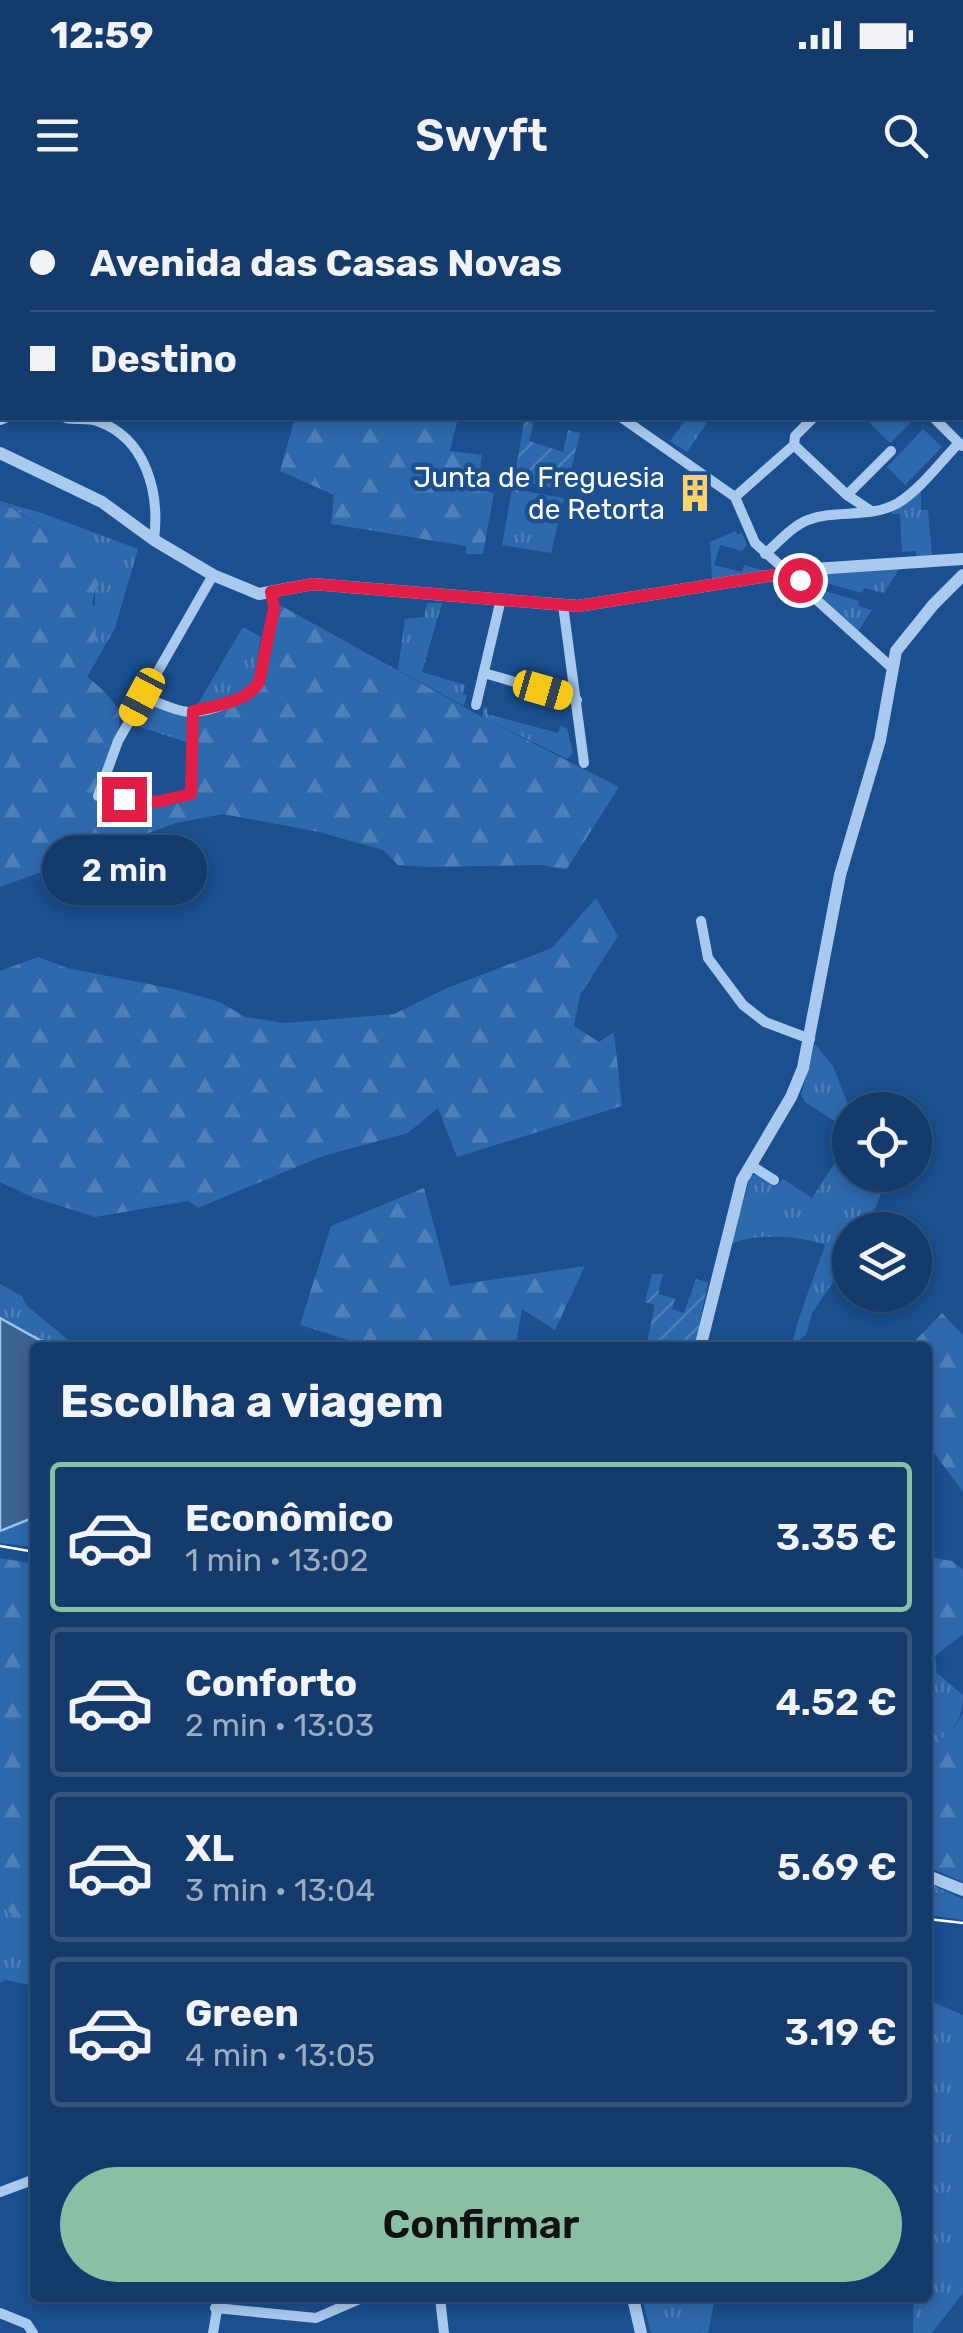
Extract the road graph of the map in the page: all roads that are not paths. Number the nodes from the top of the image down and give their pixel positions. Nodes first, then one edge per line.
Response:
1 (95, 420) edge
2 (625, 420) edge
3 (646, 420) edge
4 (811, 420) edge
5 (939, 420) edge
6 (639, 430) junction
7 (794, 445) junction
8 (961, 445) edge
9 (891, 451) dead end
10 (0, 453) edge
11 (848, 495) junction
12 (735, 497) junction
13 (872, 511) junction
14 (154, 540) junction
15 (766, 554) junction
16 (963, 559) edge
17 (782, 572) junction
18 (963, 574) edge
19 (214, 575) junction
20 (799, 577) junction
21 (271, 592) junction
22 (502, 599) junction
23 (563, 606) junction
24 (891, 667) junction
25 (484, 672) junction
26 (142, 697) junction
27 (578, 700) junction
28 (476, 706) dead end
29 (193, 711) junction
30 (584, 763) dead end
31 (701, 921) dead end
32 (810, 1039) junction
33 (752, 1166) junction
34 (774, 1180) dead end
35 (702, 1342) edge
36 (932, 1878) edge
37 (963, 1890) edge
38 (30, 2181) edge
39 (0, 2192) edge
40 (353, 2302) edge
41 (440, 2302) edge
42 (633, 2302) edge
43 (217, 2303) edge
44 (0, 2314) edge
45 (33, 2333) edge
46 (213, 2333) edge
47 (444, 2333) edge
48 (641, 2333) edge

1 - 14 street
2 - 6 street
3 - 6 street
4 - 7 street
5 - 8 street
6 - 12 street
7 - 11 street
7 - 12 street
8 - 13 street
9 - 11 street
10 - 14 street
11 - 13 street
12 - 15 street
13 - 15 street
14 - 19 street
15 - 17 street
16 - 20 street
17 - 20 street
17 - 23 street
18 - 24 street
19 - 21 street
19 - 26 street
20 - 24 street
21 - 22 street
21 - 29 street
22 - 23 street
22 - 25 street
23 - 27 street
24 - 32 street
25 - 27 street
25 - 28 street
26 - 29 street
26 - 29 street
27 - 30 street
31 - 32 street
32 - 33 street
33 - 34 street
33 - 35 street
36 - 37 street
38 - 39 street
40 - 43 street
41 - 47 street
42 - 48 street
43 - 46 street
44 - 45 street

